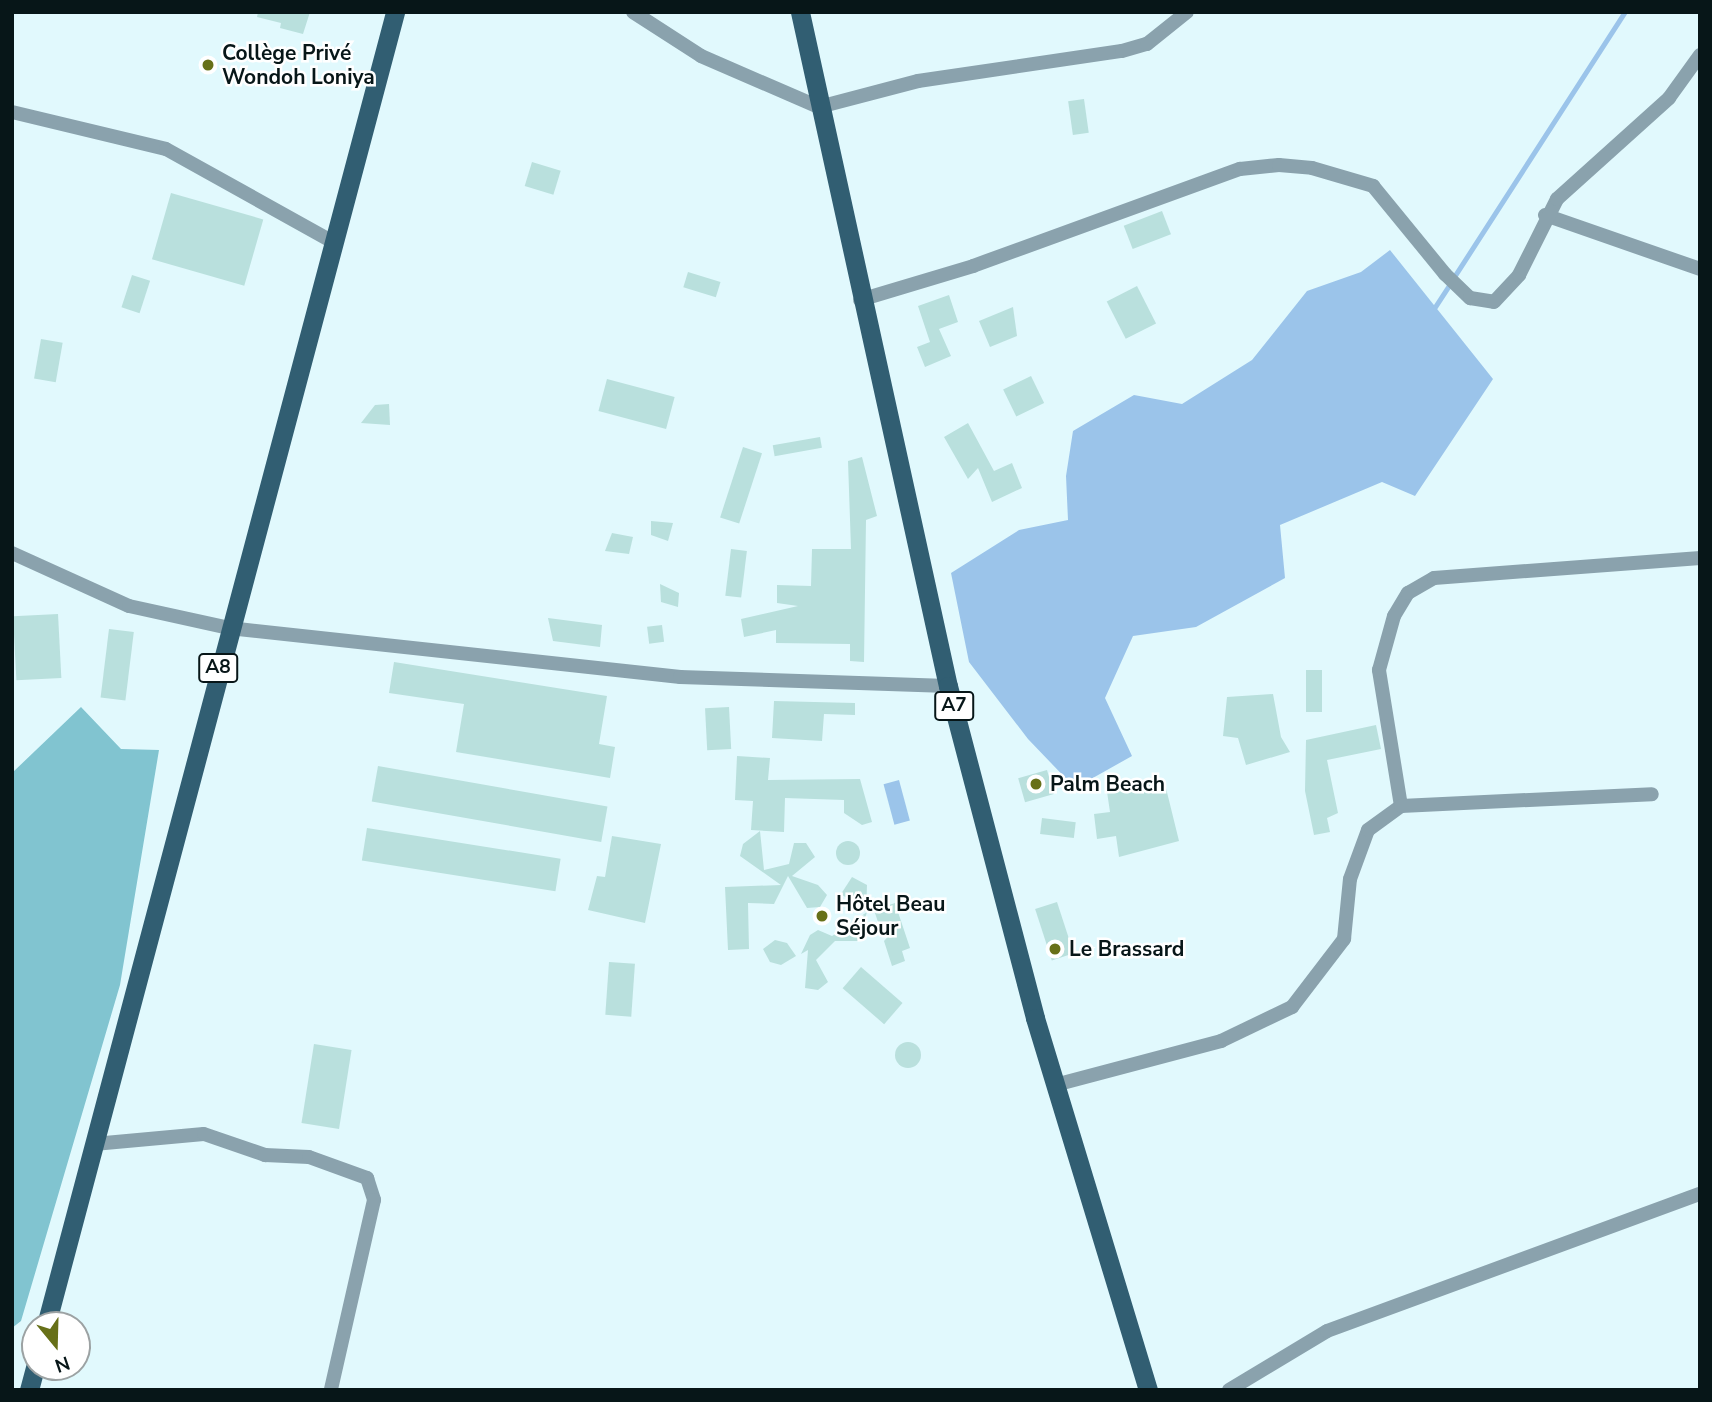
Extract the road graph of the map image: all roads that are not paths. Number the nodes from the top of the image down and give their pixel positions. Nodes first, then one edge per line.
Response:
1 (395, 12) edge
2 (633, 12) edge
3 (800, 12) edge
4 (1186, 12) edge
5 (1700, 55) edge
6 (819, 107) junction
7 (12, 111) edge
8 (1545, 215) junction
9 (335, 243) junction
10 (1700, 269) edge
11 (860, 300) junction
12 (12, 553) edge
13 (1700, 558) edge
14 (229, 628) junction
15 (948, 686) junction
16 (1652, 794) dead end
17 (1401, 806) junction
18 (1055, 1085) junction
19 (94, 1144) junction
20 (1700, 1194) edge
21 (50, 1311) edge
22 (331, 1390) edge
23 (1148, 1390) edge
24 (1229, 1390) edge

1 - 9 main road, A8
2 - 6 street
3 - 6 main road, A7
4 - 6 street
5 - 8 street
6 - 11 main road, A7
7 - 9 street
8 - 10 street
8 - 11 street
9 - 14 main road, A8
11 - 15 main road, A7
12 - 14 street
13 - 17 street
14 - 15 street
14 - 19 main road, A8
15 - 18 main road, A7
16 - 17 street
17 - 18 street
18 - 23 main road, A7
19 - 21 main road, A8
19 - 22 street
20 - 24 street

